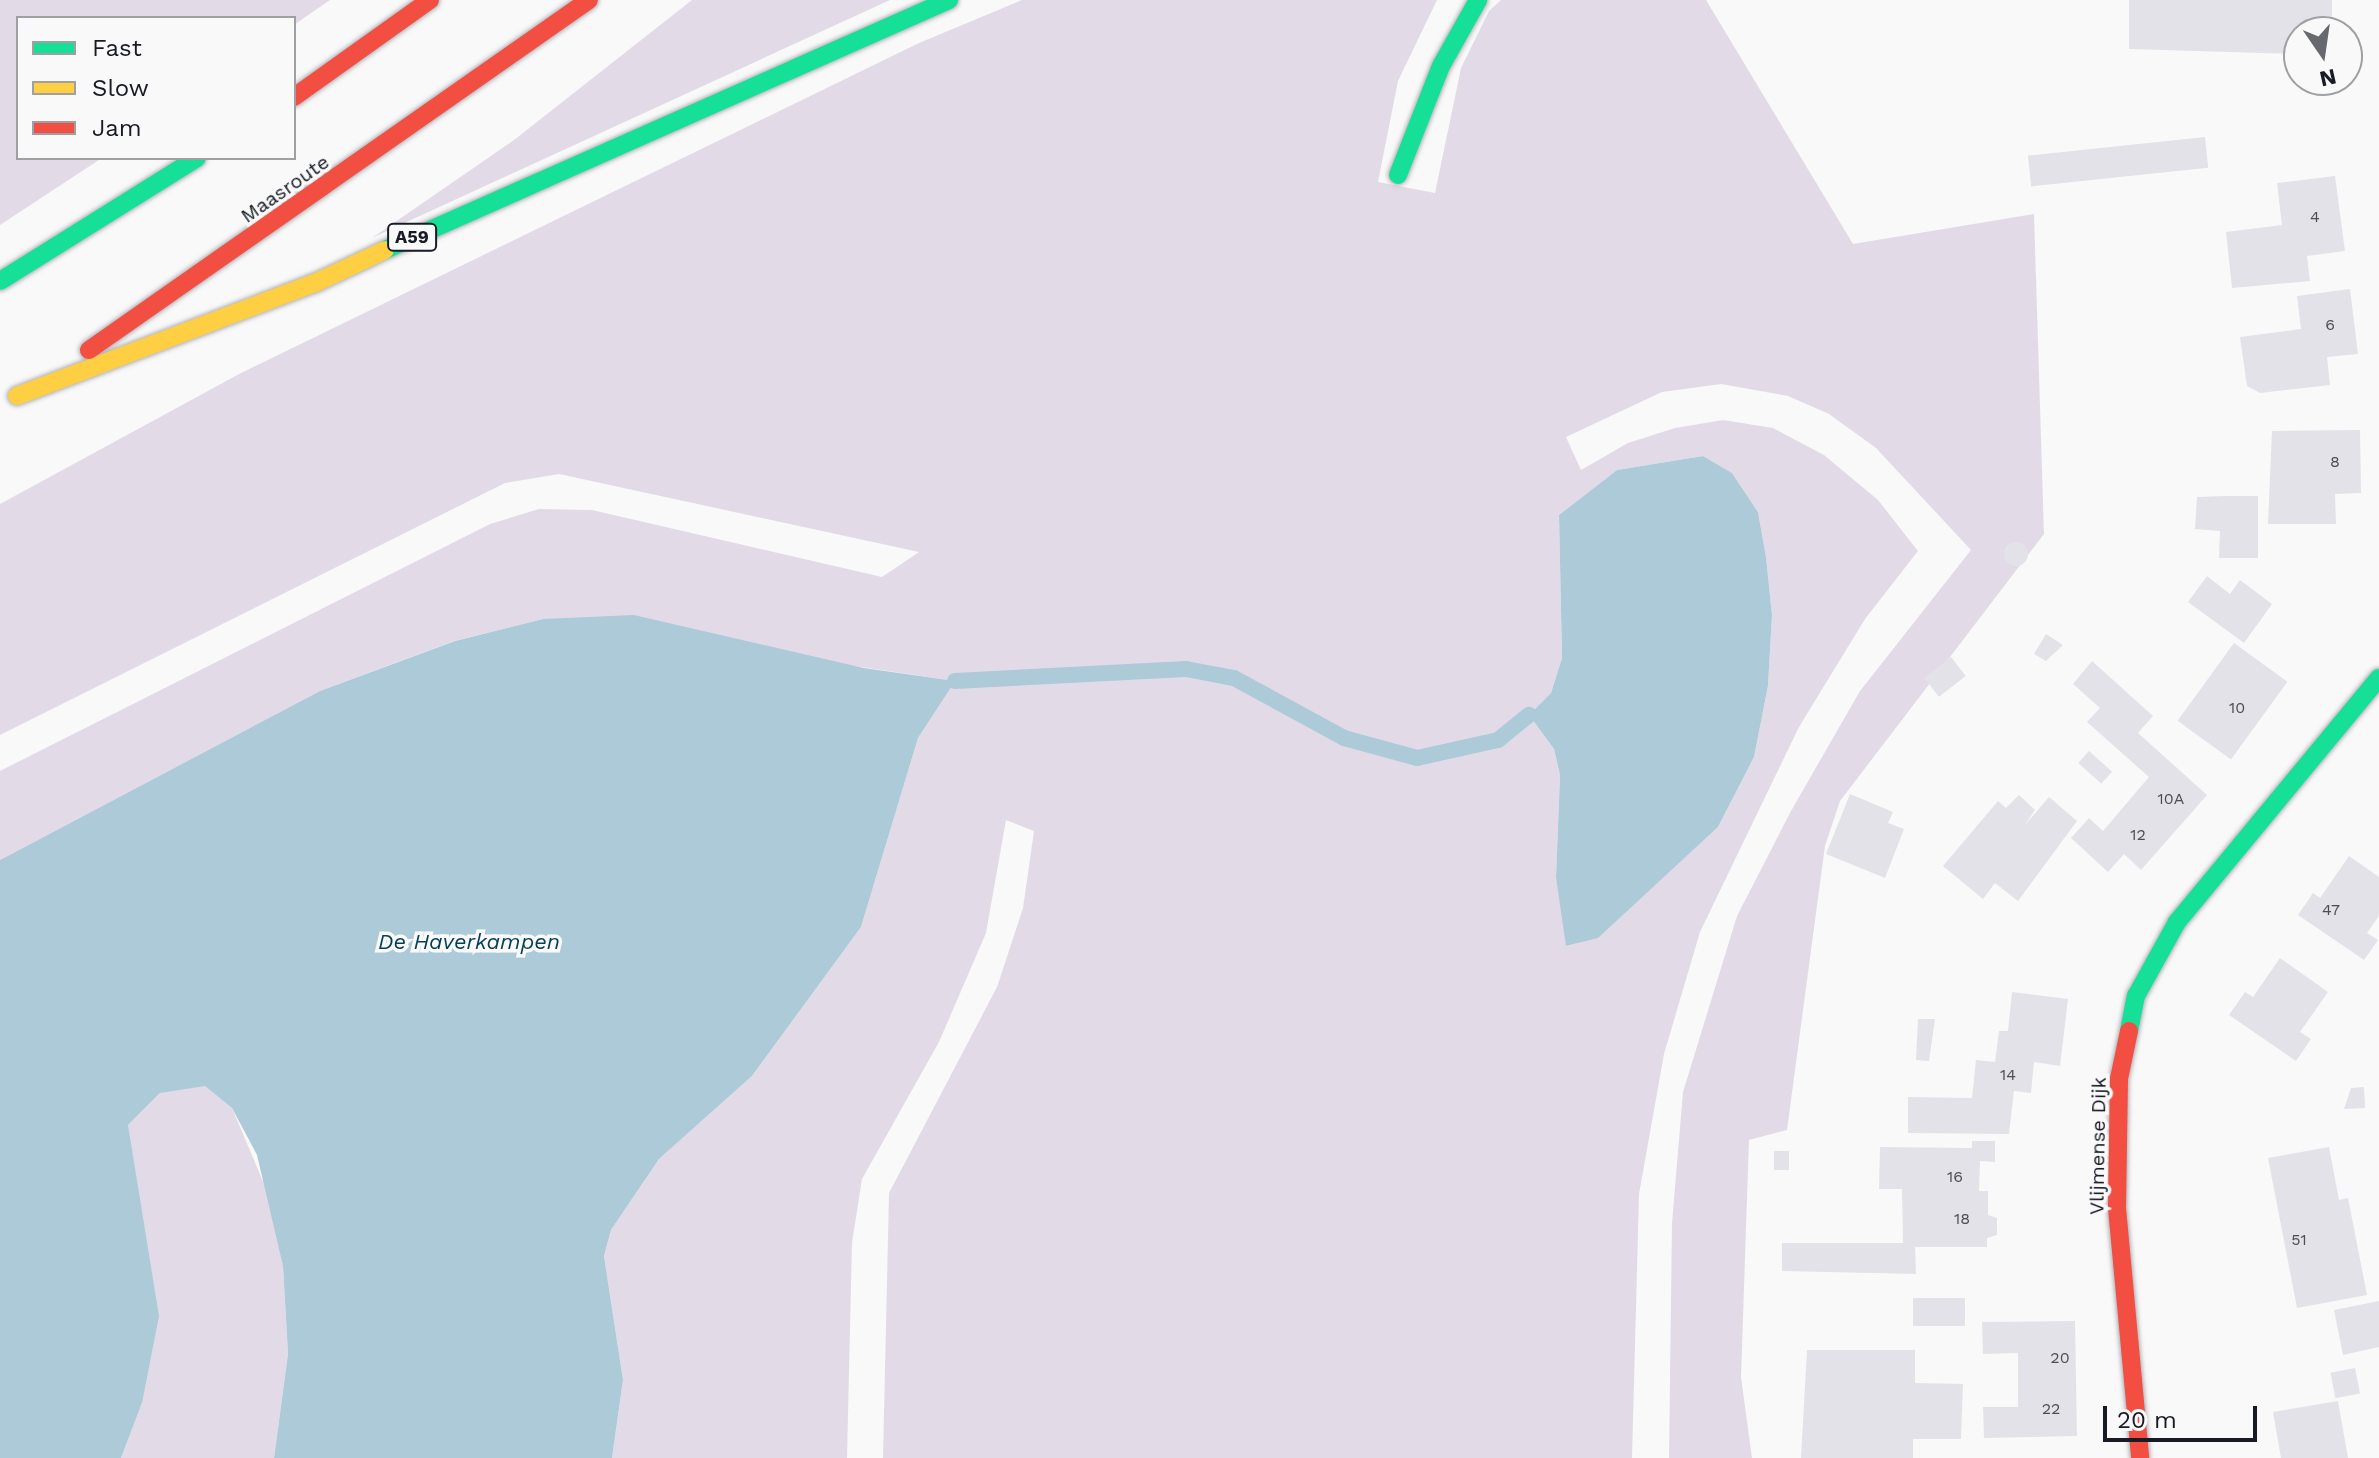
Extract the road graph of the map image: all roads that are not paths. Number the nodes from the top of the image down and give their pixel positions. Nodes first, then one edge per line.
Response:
1 (430, 0) edge
2 (589, 0) edge
3 (949, 0) edge
4 (1478, 0) edge
5 (296, 96) edge
6 (194, 160) edge
7 (1398, 175) dead end
8 (0, 281) edge
9 (8, 400) edge
10 (2379, 678) edge
11 (2140, 1458) edge

1 - 5 main road
2 - 9 main road, Maasroute / A59
3 - 9 main road, A59
4 - 7 main road
6 - 8 main road
10 - 11 main road, Vlijmense Dijk

